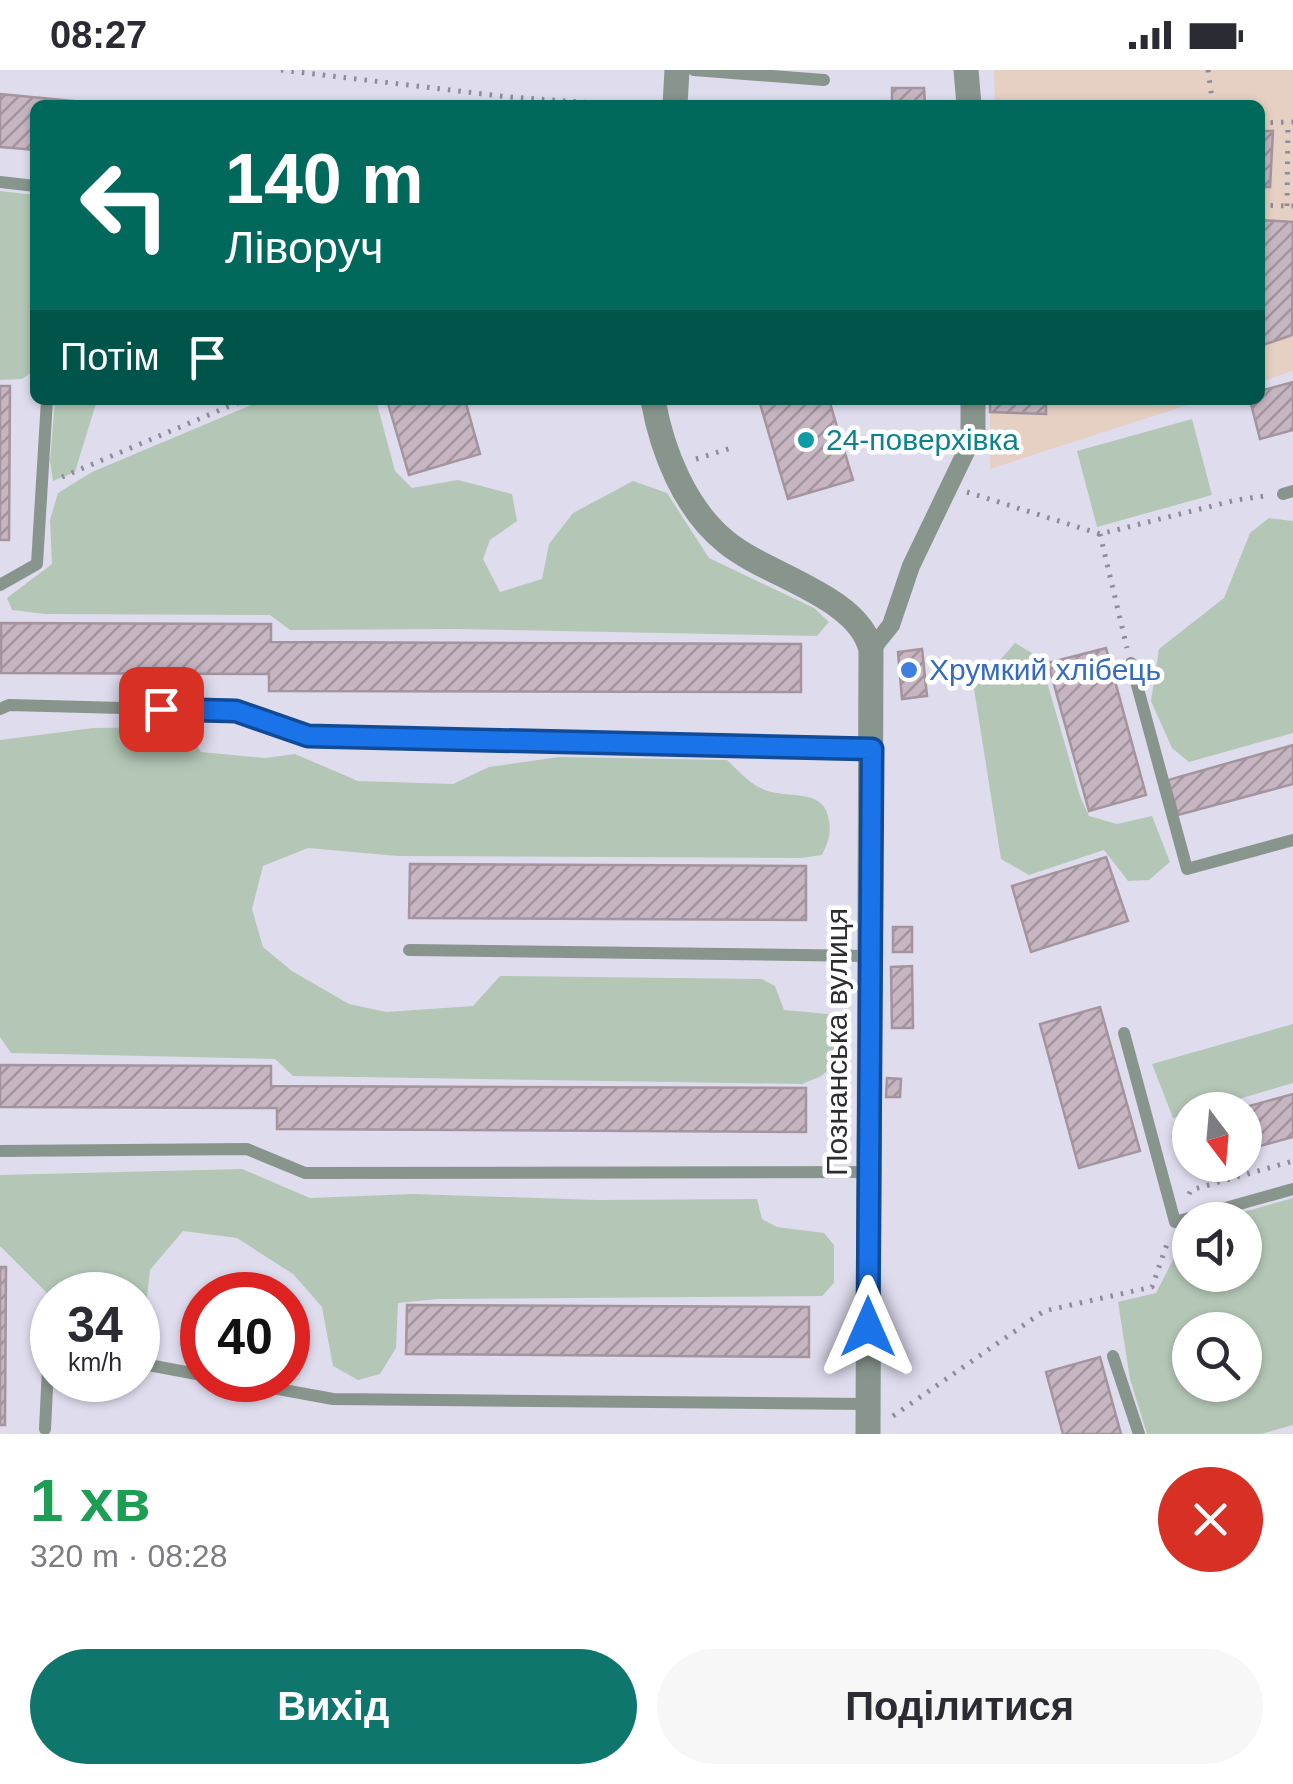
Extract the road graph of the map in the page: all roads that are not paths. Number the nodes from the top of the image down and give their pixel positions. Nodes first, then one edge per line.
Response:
1 (677, 70) edge
2 (694, 70) edge
3 (966, 70) edge
4 (824, 80) dead end
5 (675, 100) edge
6 (969, 100) edge
7 (0, 182) edge
8 (30, 185) edge
9 (48, 405) edge
10 (653, 405) edge
11 (974, 405) edge
12 (973, 437) joint
13 (0, 585) edge
14 (871, 650) junction
15 (1131, 663) road end
16 (0, 709) edge
17 (872, 749) junction
18 (1293, 840) edge
19 (409, 950) dead end
20 (870, 956) junction
21 (1124, 1033) dead end
22 (0, 1151) edge
23 (870, 1172) junction
24 (1293, 1189) edge
25 (1113, 1356) dead end
26 (310, 1395) edge
27 (47, 1402) edge
28 (871, 1421) edge
29 (45, 1429) dead end
30 (1139, 1434) edge

1 - 5 street
2 - 4 lane
3 - 6 street
7 - 8 lane
9 - 13 lane
10 - 14 street
11 - 12 street
12 - 14 street
14 - 17 street, Познанська вулиця
15 - 18 lane
16 - 17 lane
17 - 20 street, Познанська вулиця
19 - 20 lane
20 - 23 street, Познанська вулиця
21 - 24 lane
22 - 23 lane
23 - 28 street, Познанська вулиця
25 - 30 lane
26 - 28 lane
27 - 29 lane

